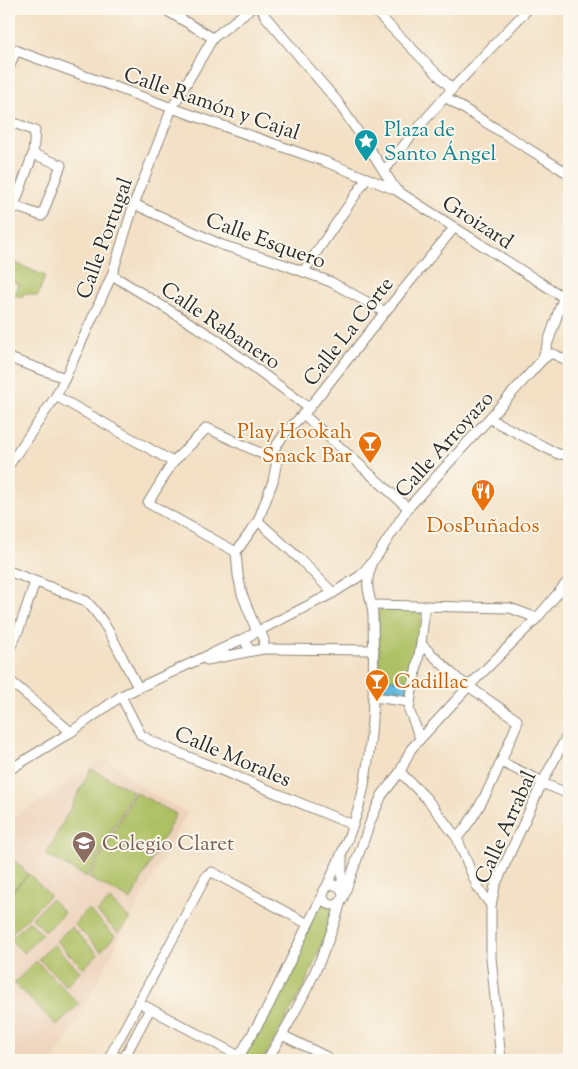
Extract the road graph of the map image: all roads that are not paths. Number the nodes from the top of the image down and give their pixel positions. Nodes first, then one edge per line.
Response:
1 (164, 9) edge
2 (250, 9) edge
3 (262, 9) edge
4 (373, 9) edge
5 (528, 9) edge
6 (213, 38) junction
7 (12, 49) edge
8 (9, 68) edge
9 (452, 88) junction
10 (445, 97) junction
11 (172, 108) junction
12 (9, 121) edge
13 (33, 154) junction
14 (383, 169) junction
15 (569, 174) edge
16 (367, 178) junction
17 (396, 190) junction
18 (134, 204) junction
19 (11, 205) edge
20 (454, 228) junction
21 (303, 272) junction
22 (112, 275) junction
23 (569, 281) edge
24 (563, 297) junction
25 (384, 312) junction
26 (547, 345) junction
27 (552, 354) junction
28 (9, 358) edge
29 (542, 360) junction
30 (569, 361) edge
31 (65, 378) junction
32 (56, 396) junction
33 (306, 411) junction
34 (490, 419) junction
35 (569, 454) edge
36 (269, 456) junction
37 (173, 462) junction
38 (9, 465) edge
39 (408, 508) junction
40 (258, 520) junction
41 (236, 552) junction
42 (377, 556) junction
43 (11, 572) dead end
44 (569, 580) edge
45 (35, 582) junction
46 (351, 583) junction
47 (366, 586) junction
48 (333, 593) junction
49 (373, 605) junction
50 (425, 606) junction
51 (537, 618) junction
52 (9, 624) edge
53 (18, 629) junction
54 (258, 631) junction
55 (247, 637) junction
56 (421, 644) junction
57 (263, 649) junction
58 (9, 650) edge
59 (251, 650) junction
60 (374, 650) junction
61 (192, 663) junction
62 (9, 680) edge
63 (469, 686) junction
64 (138, 687) junction
65 (121, 696) junction
66 (374, 697) junction
67 (410, 702) junction
68 (71, 732) junction
69 (569, 732) edge
70 (420, 738) junction
71 (501, 762) junction
72 (9, 770) edge
73 (400, 772) junction
74 (542, 783) junction
75 (569, 794) edge
76 (353, 825) junction
77 (457, 838) junction
78 (342, 852) junction
79 (324, 893) junction
80 (342, 897) junction
81 (491, 905) junction
82 (308, 924) junction
83 (138, 1003) junction
84 (150, 1009) junction
85 (282, 1036) junction
86 (238, 1058) edge
87 (267, 1060) edge
88 (328, 1060) edge
89 (500, 1060) edge

1 - 6 street
2 - 6 street
3 - 14 street, Groizard
4 - 9 street
5 - 9 street
6 - 11 street, Calle Portugal
7 - 8 street
7 - 11 street, Calle Ramón y Cajal
9 - 10 street
10 - 14 street
10 - 15 street
11 - 16 street, Calle Ramón y Cajal
11 - 18 street, Calle Portugal
12 - 13 street
13 - 19 street
13 - 19 street
14 - 17 street, Groizard
16 - 17 street, Calle Ramón y Cajal
16 - 21 street
17 - 20 street, Groizard
18 - 21 street, Calle Esquero
18 - 22 street, Calle Portugal
20 - 24 street, Groizard
20 - 25 street, Calle La Corte
21 - 25 street, Calle Esquero
22 - 31 street, Calle Portugal
22 - 33 street, Calle Rabanero
23 - 24 street
24 - 26 street
25 - 33 street, Calle La Corte
26 - 27 street
26 - 29 street
27 - 29 street
27 - 30 street
28 - 31 street
29 - 34 street, Calle Arroyazo
31 - 32 street, Calle Portugal
32 - 37 street
32 - 38 street, Calle Portugal
33 - 36 street, Calle La Corte
33 - 39 street, Calle Rabanero
34 - 35 street
34 - 39 street, Calle Arroyazo
36 - 37 street
36 - 40 street
37 - 41 street
39 - 42 street, Calle Arroyazo
40 - 41 street
40 - 48 street
41 - 54 street
42 - 46 street, Calle Arroyazo
42 - 47 street, Calle Arroyazo
43 - 45 street
44 - 51 street
45 - 53 street
45 - 64 street
46 - 47 street
46 - 48 street, Calle Arroyazo
47 - 49 street
48 - 54 street, Calle Arroyazo
49 - 50 street
49 - 60 street
50 - 51 street
50 - 56 street
51 - 63 street
52 - 53 street
53 - 58 street
54 - 55 street
54 - 57 street
55 - 59 street
55 - 61 street
56 - 63 street
56 - 67 street
57 - 59 street
57 - 60 street
59 - 61 street
60 - 66 street
61 - 64 street
62 - 68 street
63 - 70 street
63 - 71 street
64 - 65 street
65 - 68 street
65 - 76 street, Calle Morales
66 - 67 street
66 - 76 street
67 - 70 street
68 - 72 street
69 - 74 street, Calle Arrabal
70 - 73 street
71 - 74 street
71 - 77 street
73 - 77 street
73 - 80 street
74 - 75 street
74 - 81 street, Calle Arrabal
76 - 78 street
77 - 81 street
78 - 79 street
78 - 80 street
79 - 80 street
79 - 80 street
79 - 82 street
80 - 85 street
81 - 89 street, Calle Arrabal
82 - 83 street
82 - 86 street
83 - 84 street
83 - 84 street
84 - 86 street
85 - 87 street
85 - 88 street

